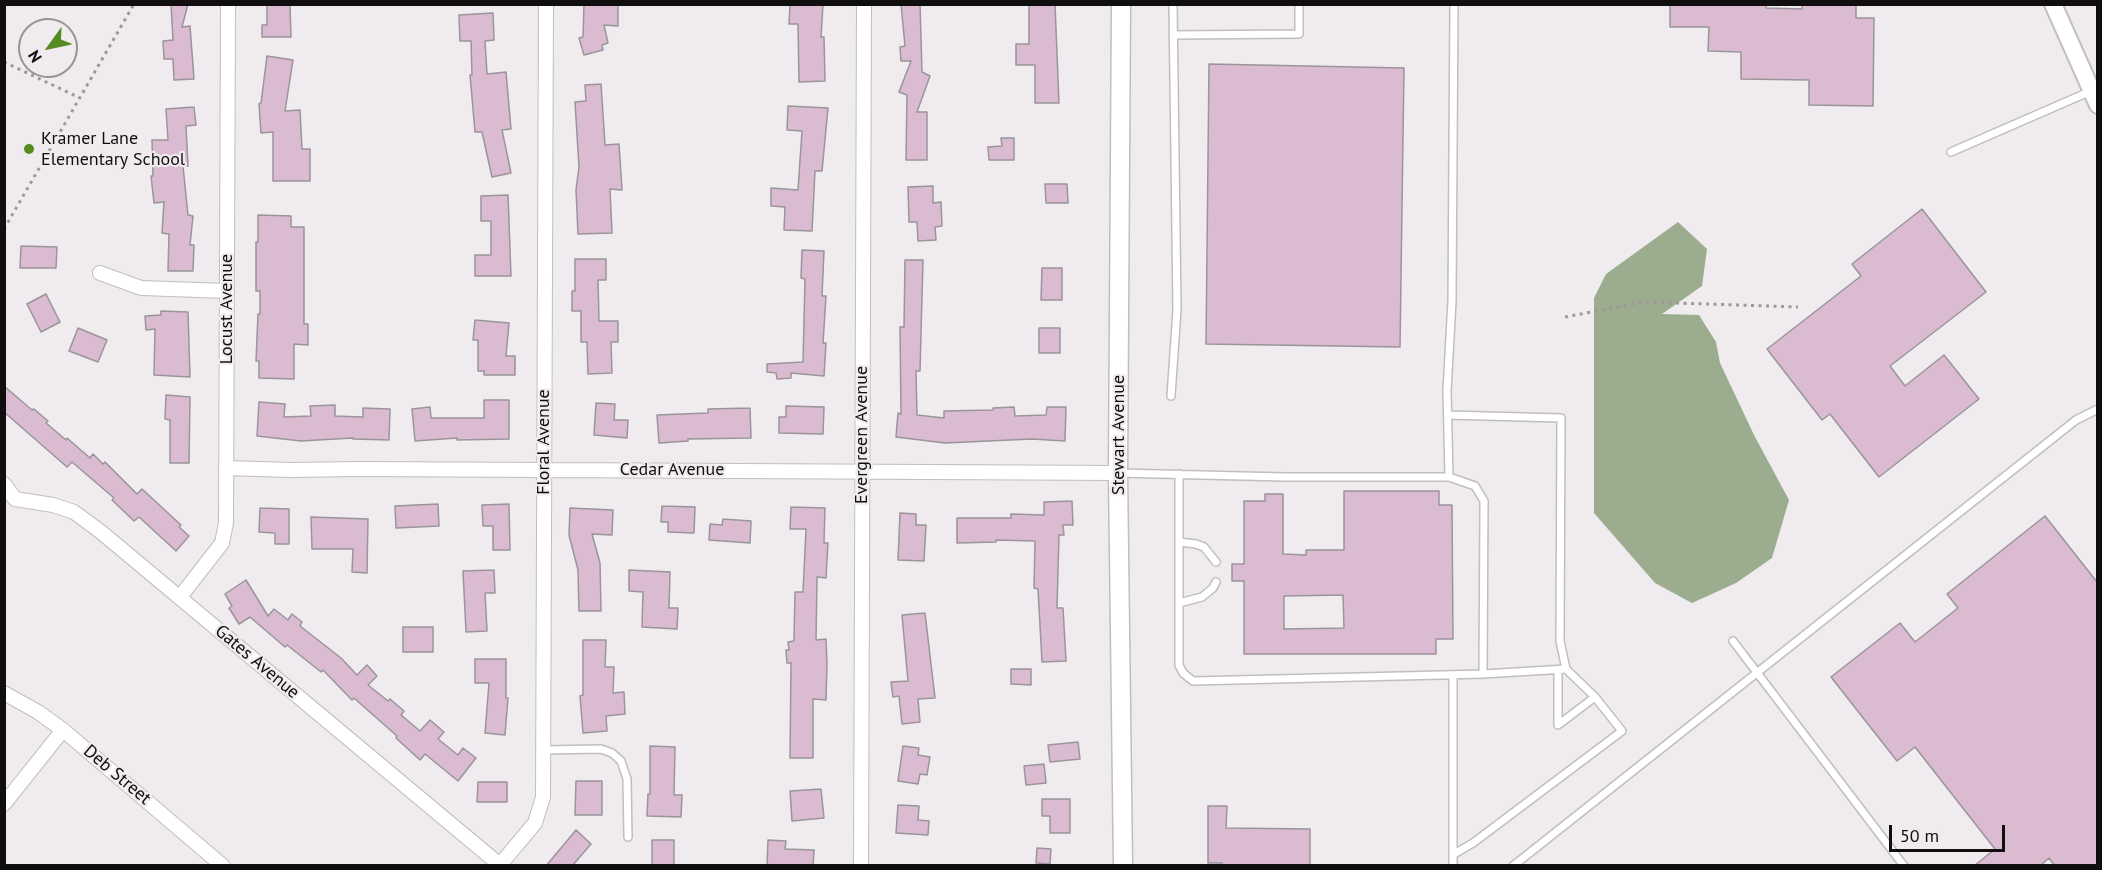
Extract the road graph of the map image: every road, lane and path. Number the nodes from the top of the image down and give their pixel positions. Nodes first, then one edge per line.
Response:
1 (134, 4) edge
2 (228, 4) edge
3 (546, 4) edge
4 (864, 4) edge
5 (1120, 4) edge
6 (1173, 4) edge
7 (1299, 4) edge
8 (1454, 4) edge
9 (2053, 4) edge
10 (1173, 35) junction
11 (4, 62) edge
12 (80, 98) junction
13 (2094, 98) edge
14 (1951, 152) dead end
15 (4, 229) edge
16 (100, 273) dead end
17 (227, 291) junction
18 (1798, 307) dead end
19 (1565, 316) dead end
20 (1171, 396) dead end
21 (2097, 409) edge
22 (1448, 415) junction
23 (226, 468) junction
24 (544, 470) junction
25 (862, 471) junction
26 (1118, 473) junction
27 (1179, 474) junction
28 (1449, 477) junction
29 (4, 484) edge
30 (10, 503) edge
31 (1179, 542) junction
32 (1216, 562) dead end
33 (1216, 582) dead end
34 (180, 597) junction
35 (1179, 603) junction
36 (1733, 641) dead end
37 (1562, 670) junction
38 (1757, 672) junction
39 (1483, 674) junction
40 (1453, 675) junction
41 (4, 693) edge
42 (1595, 697) junction
43 (63, 730) junction
44 (543, 750) junction
45 (4, 804) edge
46 (628, 837) dead end
47 (1454, 854) junction
48 (499, 865) edge
49 (223, 866) edge
50 (861, 866) edge
51 (1123, 866) edge
52 (1453, 866) edge
53 (1513, 866) edge
54 (1904, 866) edge

1 - 12 path
2 - 17 street, Locust Avenue
3 - 24 street, Floral Avenue
4 - 25 street, Evergreen Avenue
5 - 26 main road, Stewart Avenue
6 - 10 lane
7 - 10 lane
8 - 22 lane
9 - 13 street
10 - 20 lane
11 - 12 path
12 - 15 path
13 - 14 lane
16 - 17 street
17 - 23 street, Locust Avenue
18 - 19 path
21 - 38 lane
22 - 28 lane
22 - 37 lane
23 - 24 street, Cedar Avenue
23 - 34 street, Locust Avenue
24 - 25 street, Cedar Avenue
24 - 44 street, Floral Avenue
25 - 26 street, Cedar Avenue
25 - 50 street, Evergreen Avenue
26 - 27 lane
26 - 51 main road, Stewart Avenue
27 - 28 lane
27 - 31 lane
28 - 39 lane
29 - 30 street, Gates Avenue
30 - 34 street, Gates Avenue
31 - 32 lane
31 - 35 lane
33 - 35 lane
34 - 48 street, Gates Avenue
35 - 40 lane
36 - 38 lane
37 - 39 lane
37 - 42 lane
37 - 42 lane
38 - 53 lane
38 - 54 lane
39 - 40 lane
40 - 47 lane
41 - 43 street, Deb Street
42 - 47 lane
43 - 45 street
43 - 49 street, Deb Street
44 - 46 lane
44 - 48 street, Floral Avenue
47 - 52 lane

